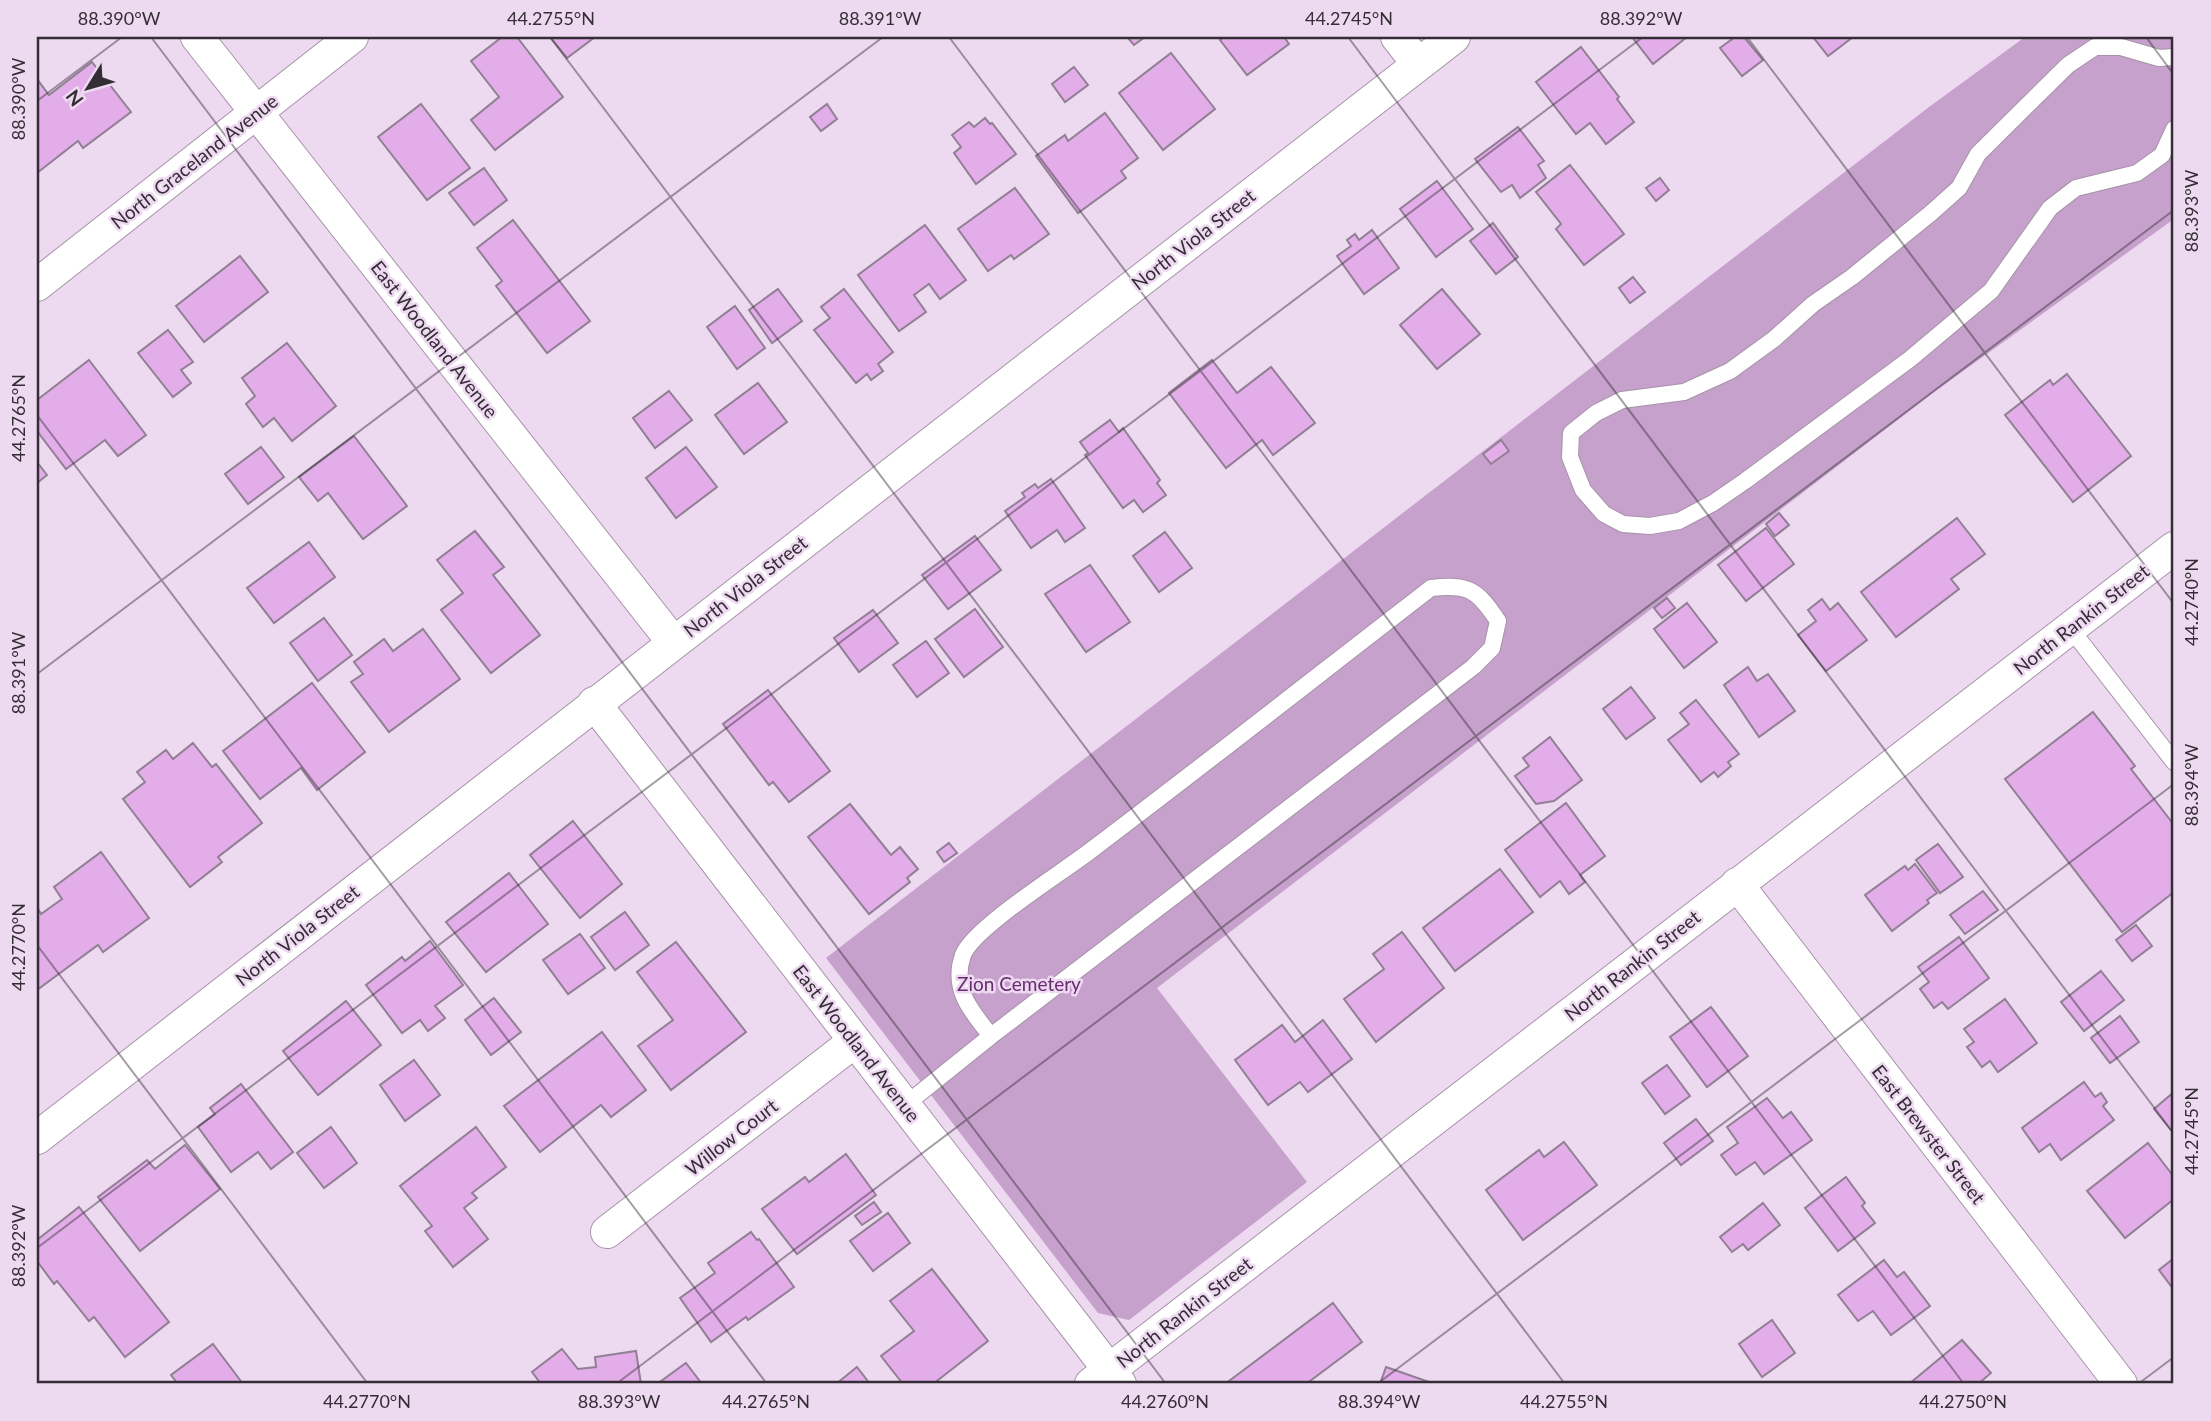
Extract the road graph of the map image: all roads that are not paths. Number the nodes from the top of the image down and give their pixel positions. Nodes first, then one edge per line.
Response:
1 (197, 37) edge
2 (352, 37) edge
3 (1397, 37) edge
4 (1454, 37) edge
5 (2174, 57) edge
6 (1419, 64) junction
7 (257, 112) junction
8 (2174, 129) edge
9 (37, 285) edge
10 (2174, 548) edge
11 (2070, 628) junction
12 (673, 642) junction
13 (594, 703) junction
14 (2174, 762) edge
15 (1737, 884) junction
16 (991, 1036) junction
17 (855, 1041) junction
18 (905, 1105) junction
19 (37, 1138) edge
20 (607, 1232) dead end
21 (1107, 1380) edge
22 (2116, 1382) edge

1 - 7 street, East Woodland Avenue
2 - 7 street, North Graceland Avenue
3 - 6 street
4 - 6 street, North Viola Street
5 - 8 lane
6 - 12 street, North Viola Street
7 - 9 street, North Graceland Avenue
7 - 12 street, East Woodland Avenue
10 - 11 street, North Rankin Street
11 - 14 lane
11 - 15 street, North Rankin Street
12 - 13 street, North Viola Street
13 - 17 street, East Woodland Avenue
13 - 19 street, North Viola Street
15 - 21 street, North Rankin Street
15 - 22 street, East Brewster Street
16 - 16 lane
16 - 18 lane
17 - 18 street, East Woodland Avenue
17 - 20 street, Willow Court
18 - 21 street, East Woodland Avenue

